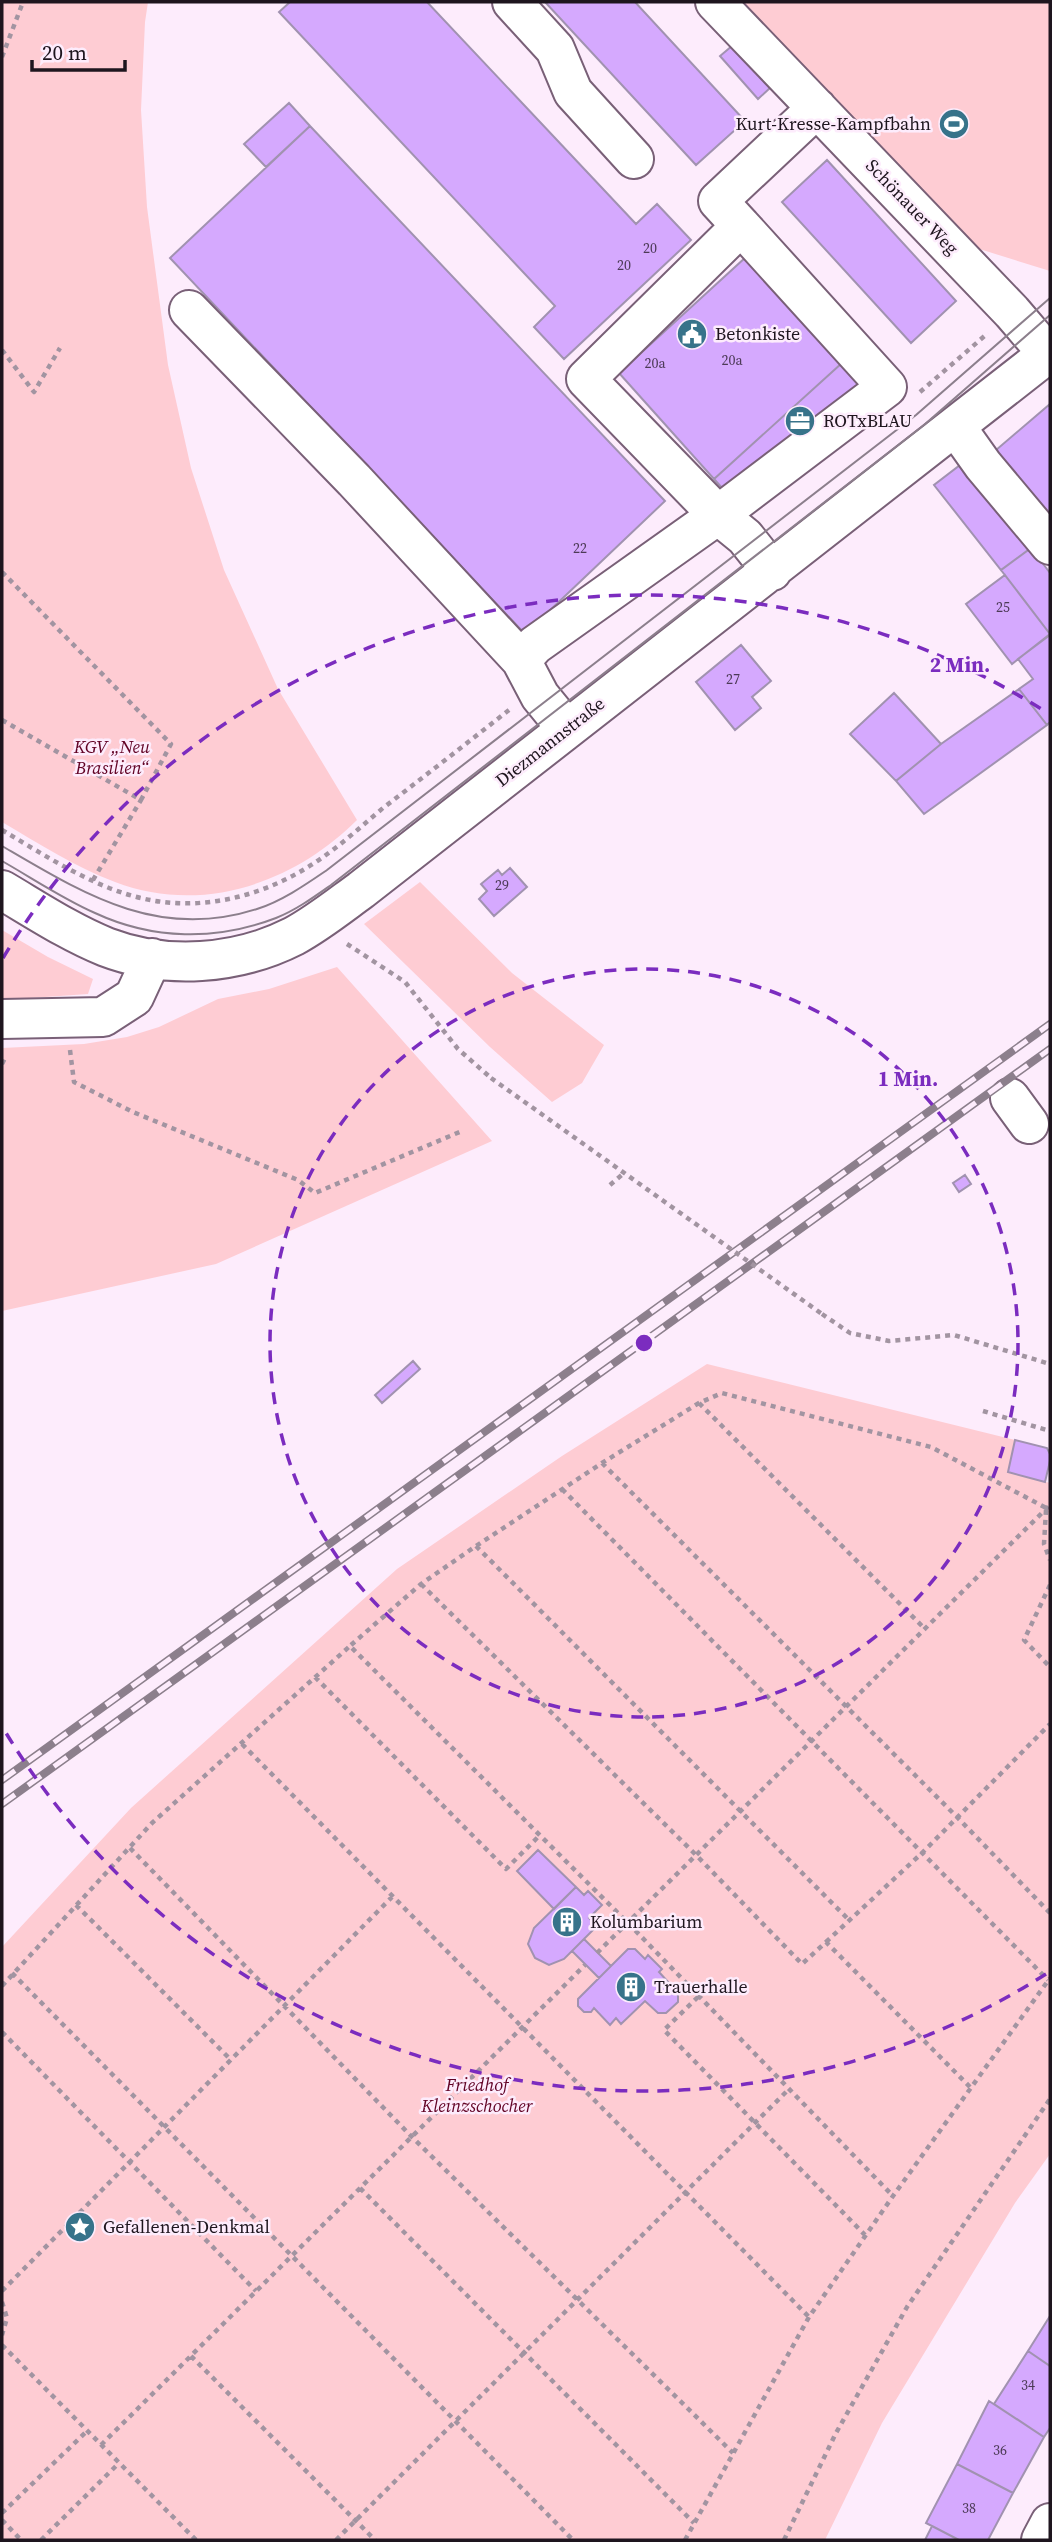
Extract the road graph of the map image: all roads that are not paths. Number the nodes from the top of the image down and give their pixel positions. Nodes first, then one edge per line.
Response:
1 (512, 2) edge
2 (715, 2) edge
3 (817, 108) junction
4 (634, 159) dead end
5 (741, 226) junction
6 (190, 310) dead end
7 (1049, 353) edge
8 (956, 427) junction
9 (718, 515) junction
10 (1050, 545) edge
11 (772, 571) junction
12 (521, 660) junction
13 (567, 729) junction
14 (2, 890) edge
15 (152, 958) junction
16 (2, 1019) edge
17 (1050, 2523) edge
18 (1041, 2540) edge

1 - 4 street
2 - 3 street, Schönauer Weg
3 - 5 street
3 - 7 street, Schönauer Weg
5 - 9 street
5 - 9 street
6 - 12 street
7 - 8 street, Diezmannstraße
8 - 10 street
8 - 11 street, Diezmannstraße
9 - 11 street
9 - 12 street
11 - 13 street, Diezmannstraße
12 - 13 street
13 - 15 street, Diezmannstraße
14 - 15 street, Diezmannstraße
15 - 16 street
17 - 18 street

